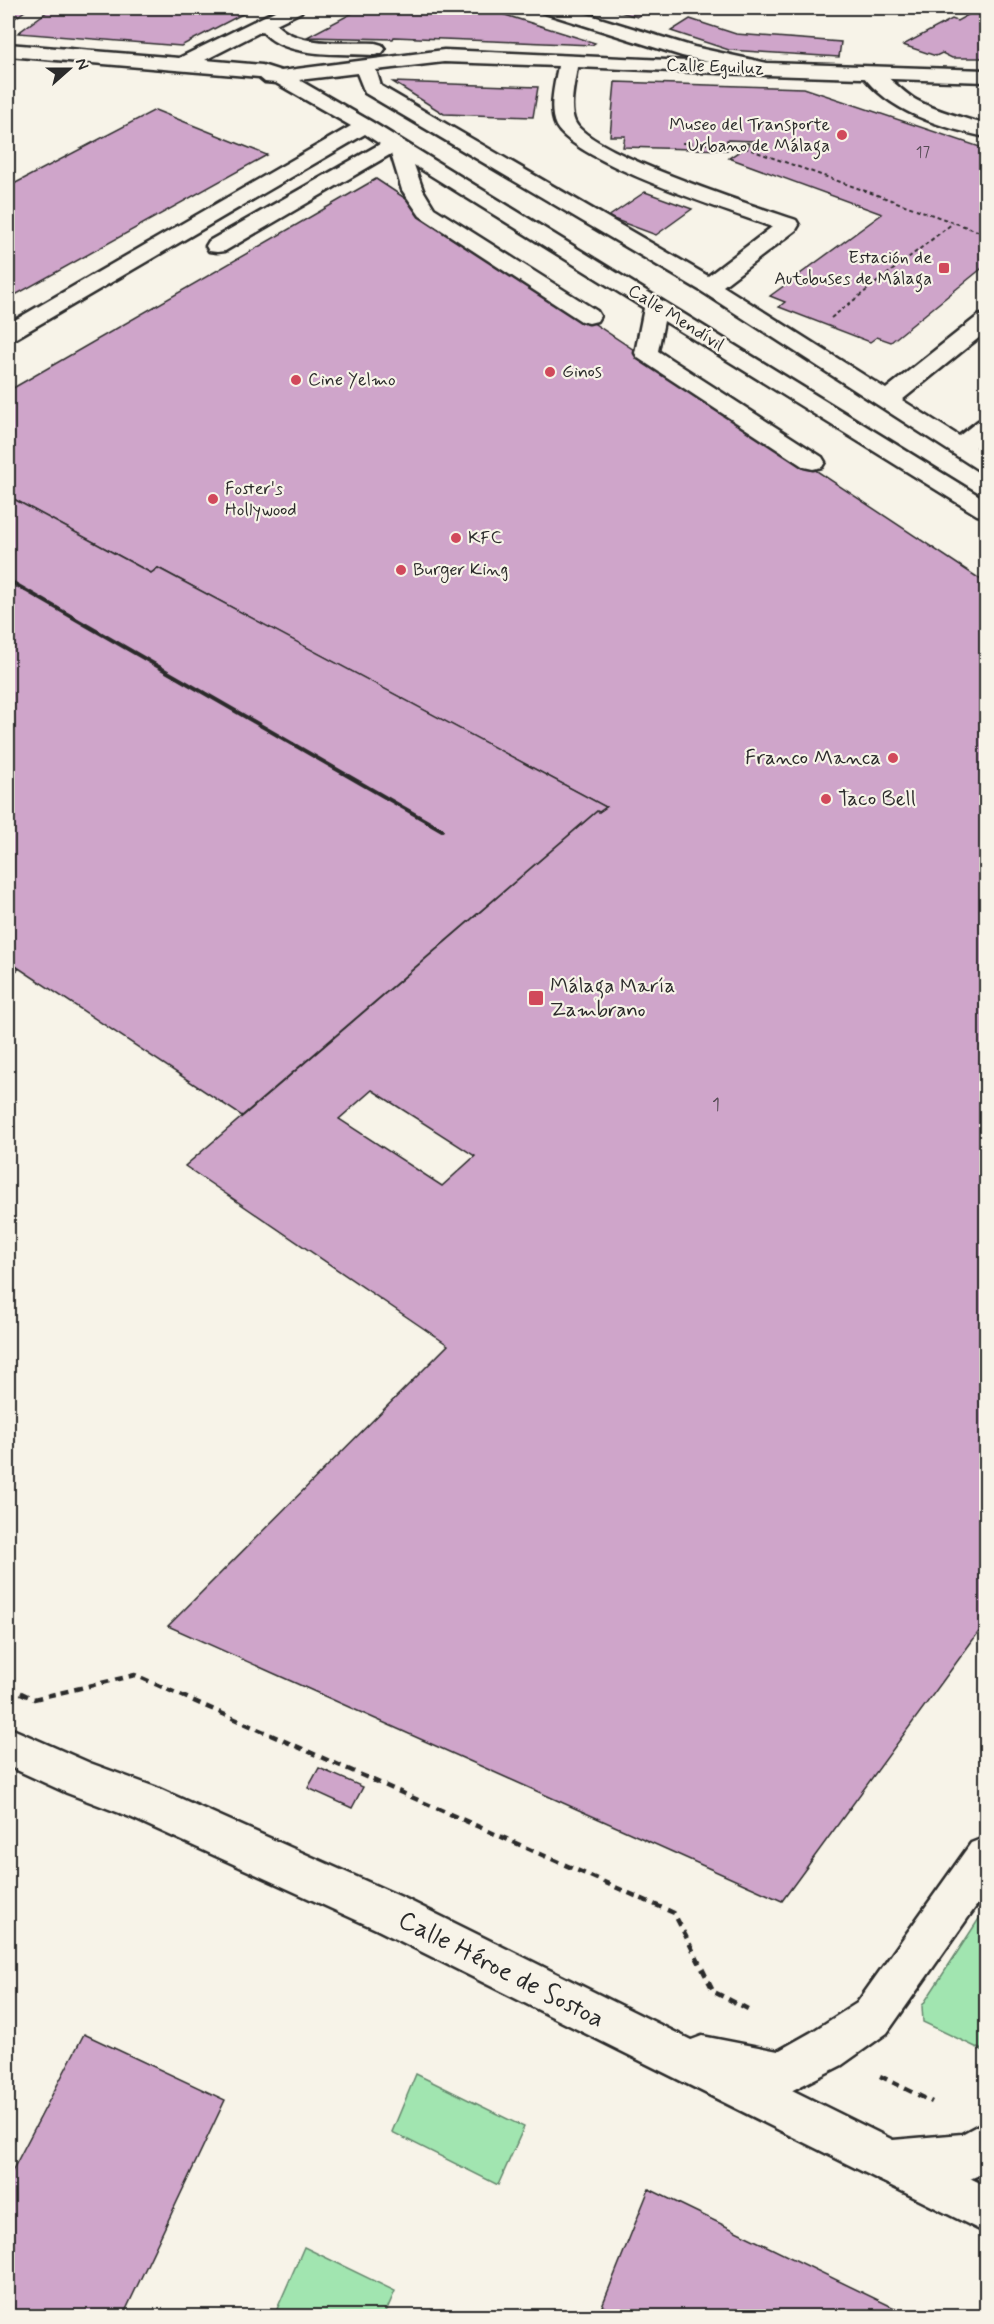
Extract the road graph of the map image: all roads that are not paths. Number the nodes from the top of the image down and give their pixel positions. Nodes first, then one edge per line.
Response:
1 (294, 8) edge
2 (559, 9) edge
3 (265, 23) junction
4 (8, 50) edge
5 (444, 56) junction
6 (569, 61) junction
7 (8, 62) edge
8 (185, 63) junction
9 (365, 66) junction
10 (767, 69) junction
11 (872, 73) junction
12 (987, 76) edge
13 (279, 77) junction
14 (365, 126) junction
15 (987, 131) edge
16 (398, 146) junction
17 (217, 246) dead end
18 (709, 286) junction
19 (656, 306) junction
20 (589, 316) dead end
21 (987, 321) edge
22 (8, 333) edge
23 (887, 400) junction
24 (987, 426) edge
25 (960, 447) junction
26 (813, 462) dead end
27 (987, 464) edge
28 (987, 510) edge
29 (8, 1746) edge
30 (987, 1857) edge
31 (671, 2053) junction
32 (987, 2144) edge
33 (893, 2163) junction
34 (987, 2210) edge

1 - 3 street
2 - 10 street
3 - 5 street, Calle Eguiluz
3 - 8 street
4 - 8 street
5 - 6 street, Calle Eguiluz
5 - 9 street, Calle Eguiluz
6 - 10 street, Calle Eguiluz
6 - 18 street
7 - 13 street, Calle Eguiluz
8 - 13 street
9 - 13 street, Calle Eguiluz
9 - 14 street, Calle Mendívil
9 - 18 street
10 - 11 street, Calle Eguiluz
11 - 12 street, Calle Eguiluz
11 - 15 street
13 - 14 street, Calle Mendívil
14 - 16 street, Calle Mendívil
14 - 22 street
16 - 17 street
16 - 19 street, Calle Mendívil
16 - 20 street
18 - 23 street
19 - 26 street
19 - 28 street, Calle Mendívil
21 - 23 street
23 - 25 street
24 - 25 street
25 - 27 street
29 - 31 street, Calle Héroe de Sostoa
30 - 31 street
31 - 33 street, Calle Héroe de Sostoa
32 - 33 street
33 - 34 street, Calle Héroe de Sostoa

